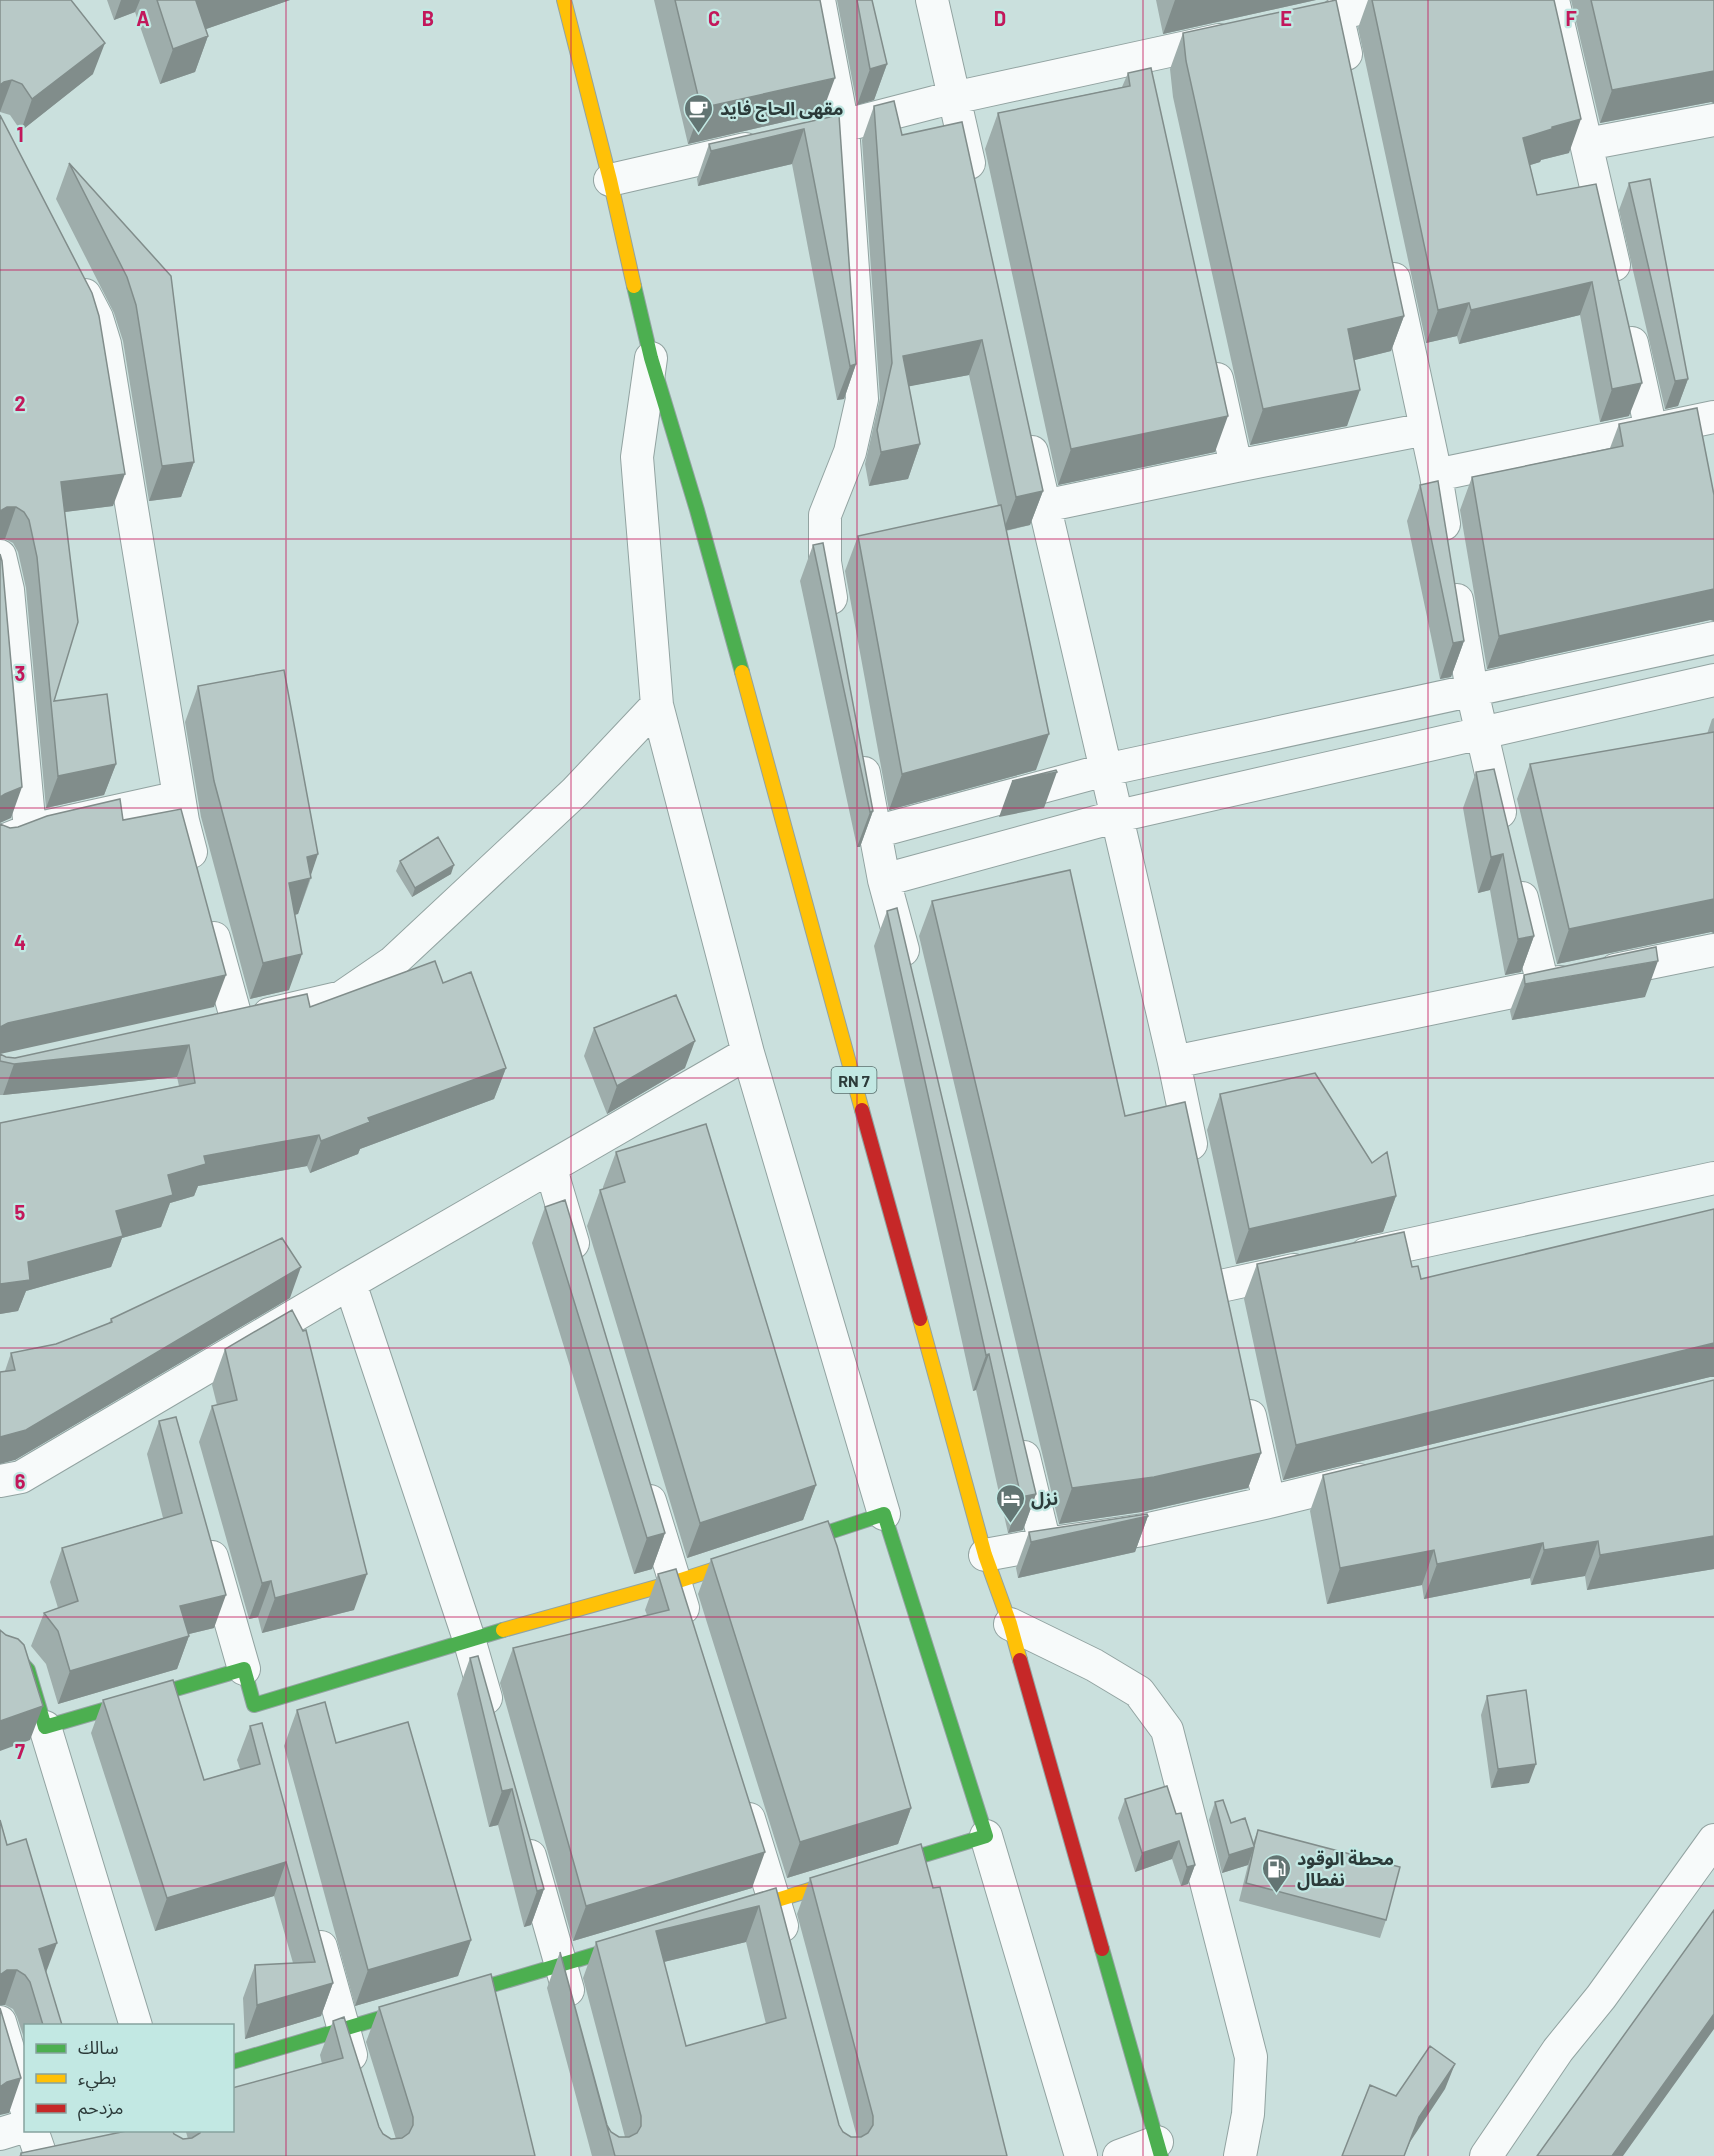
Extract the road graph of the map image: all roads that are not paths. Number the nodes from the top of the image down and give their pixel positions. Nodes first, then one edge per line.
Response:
1 (564, 0) edge
2 (819, 0) edge
3 (932, 0) edge
4 (1399, 0) edge
5 (1553, 0) edge
6 (1328, 11) edge
7 (1247, 34) edge
8 (1352, 83) edge
9 (955, 98) junction
10 (1714, 120) edge
11 (843, 127) junction
12 (1587, 144) junction
13 (610, 180) junction
14 (975, 191) edge
15 (1389, 256) edge
16 (70, 266) edge
17 (1210, 349) edge
18 (651, 358) junction
19 (1714, 417) edge
20 (1026, 425) edge
21 (1426, 429) junction
22 (1651, 430) junction
23 (1236, 466) junction
24 (1436, 475) junction
25 (1044, 506) junction
26 (0, 556) edge
27 (836, 622) edge
28 (1714, 638) edge
29 (1714, 680) edge
30 (1472, 691) junction
31 (657, 705) junction
32 (1481, 734) junction
33 (860, 750) edge
34 (1106, 770) junction
35 (179, 797) junction
36 (1118, 816) junction
37 (30, 830) junction
38 (875, 832) junction
39 (1506, 837) edge
40 (0, 842) edge
41 (1515, 871) edge
42 (198, 876) edge
43 (884, 880) junction
44 (207, 910) edge
45 (1714, 951) edge
46 (909, 975) edge
47 (1543, 985) junction
48 (748, 1053) junction
49 (1174, 1062) junction
50 (551, 1169) junction
51 (1198, 1174) edge
52 (1714, 1178) edge
53 (582, 1272) edge
54 (350, 1283) junction
55 (1221, 1286) edge
56 (1244, 1388) edge
57 (166, 1391) junction
58 (176, 1424) edge
59 (1018, 1428) edge
60 (1383, 1474) edge
61 (644, 1479) edge
62 (0, 1481) edge
63 (1269, 1502) junction
64 (884, 1514) junction
65 (203, 1524) edge
66 (1045, 1544) junction
67 (985, 1555) junction
68 (675, 1582) junction
69 (1010, 1624) junction
70 (469, 1639) junction
71 (693, 1639) edge
72 (0, 1652) edge
73 (244, 1669) junction
74 (45, 1727) junction
75 (494, 1729) edge
76 (739, 1787) edge
77 (523, 1830) edge
78 (986, 1836) junction
79 (1714, 1840) edge
80 (775, 1901) junction
81 (312, 1917) edge
82 (718, 1918) edge
83 (651, 1938) edge
84 (790, 1959) edge
85 (561, 1965) junction
86 (576, 2021) edge
87 (0, 2022) edge
88 (136, 2024) edge
89 (343, 2029) junction
90 (234, 2061) edge
91 (360, 2082) edge
92 (24, 2101) edge
93 (24, 2127) edge
94 (33, 2132) edge
95 (0, 2134) edge
96 (1159, 2149) edge
97 (41, 2156) edge
98 (1081, 2156) edge
99 (1119, 2156) edge
100 (1240, 2156) edge
101 (1486, 2156) edge

1 - 13 main road, RN 7
2 - 11 street
3 - 9 street
4 - 6 street
5 - 12 street
6 - 8 street
7 - 9 street
9 - 11 street
9 - 14 street
10 - 12 street
11 - 13 street
11 - 27 street
12 - 22 street
13 - 18 main road, RN 7
15 - 21 street
16 - 35 street
17 - 23 street
18 - 31 street
18 - 67 main road, RN 7
19 - 22 street
20 - 25 street
21 - 23 street
21 - 24 street
22 - 24 street
23 - 25 street
24 - 30 street
25 - 34 street
26 - 37 street
28 - 30 street
29 - 32 street
30 - 32 street
30 - 34 street
31 - 44 street
31 - 48 street
32 - 36 street
32 - 39 street
33 - 38 street
34 - 36 street
34 - 38 street
35 - 37 street
35 - 42 street
36 - 43 street
36 - 49 street
37 - 40 street
38 - 43 street
41 - 47 street
43 - 46 street
45 - 47 street
47 - 49 street
48 - 50 street
48 - 64 street
49 - 51 street
50 - 53 street
50 - 54 street
52 - 55 street
54 - 57 street
54 - 70 street
56 - 63 street
57 - 58 street
57 - 62 street
59 - 66 street
60 - 63 street
61 - 68 street
63 - 66 street
64 - 68 main road
64 - 78 main road
65 - 73 street
66 - 67 street
67 - 69 main road, RN 7
68 - 70 main road
68 - 71 street
69 - 96 main road, RN 7
69 - 100 street
70 - 73 main road
70 - 75 street
72 - 74 main road
73 - 74 main road
74 - 88 street
76 - 80 street
77 - 85 street
78 - 80 main road
78 - 98 street
79 - 101 street
80 - 82 main road
80 - 84 street
81 - 89 street
83 - 85 main road
85 - 86 street
85 - 89 main road
87 - 92 street
89 - 90 main road
89 - 91 street
93 - 95 street
94 - 97 street
96 - 99 street

